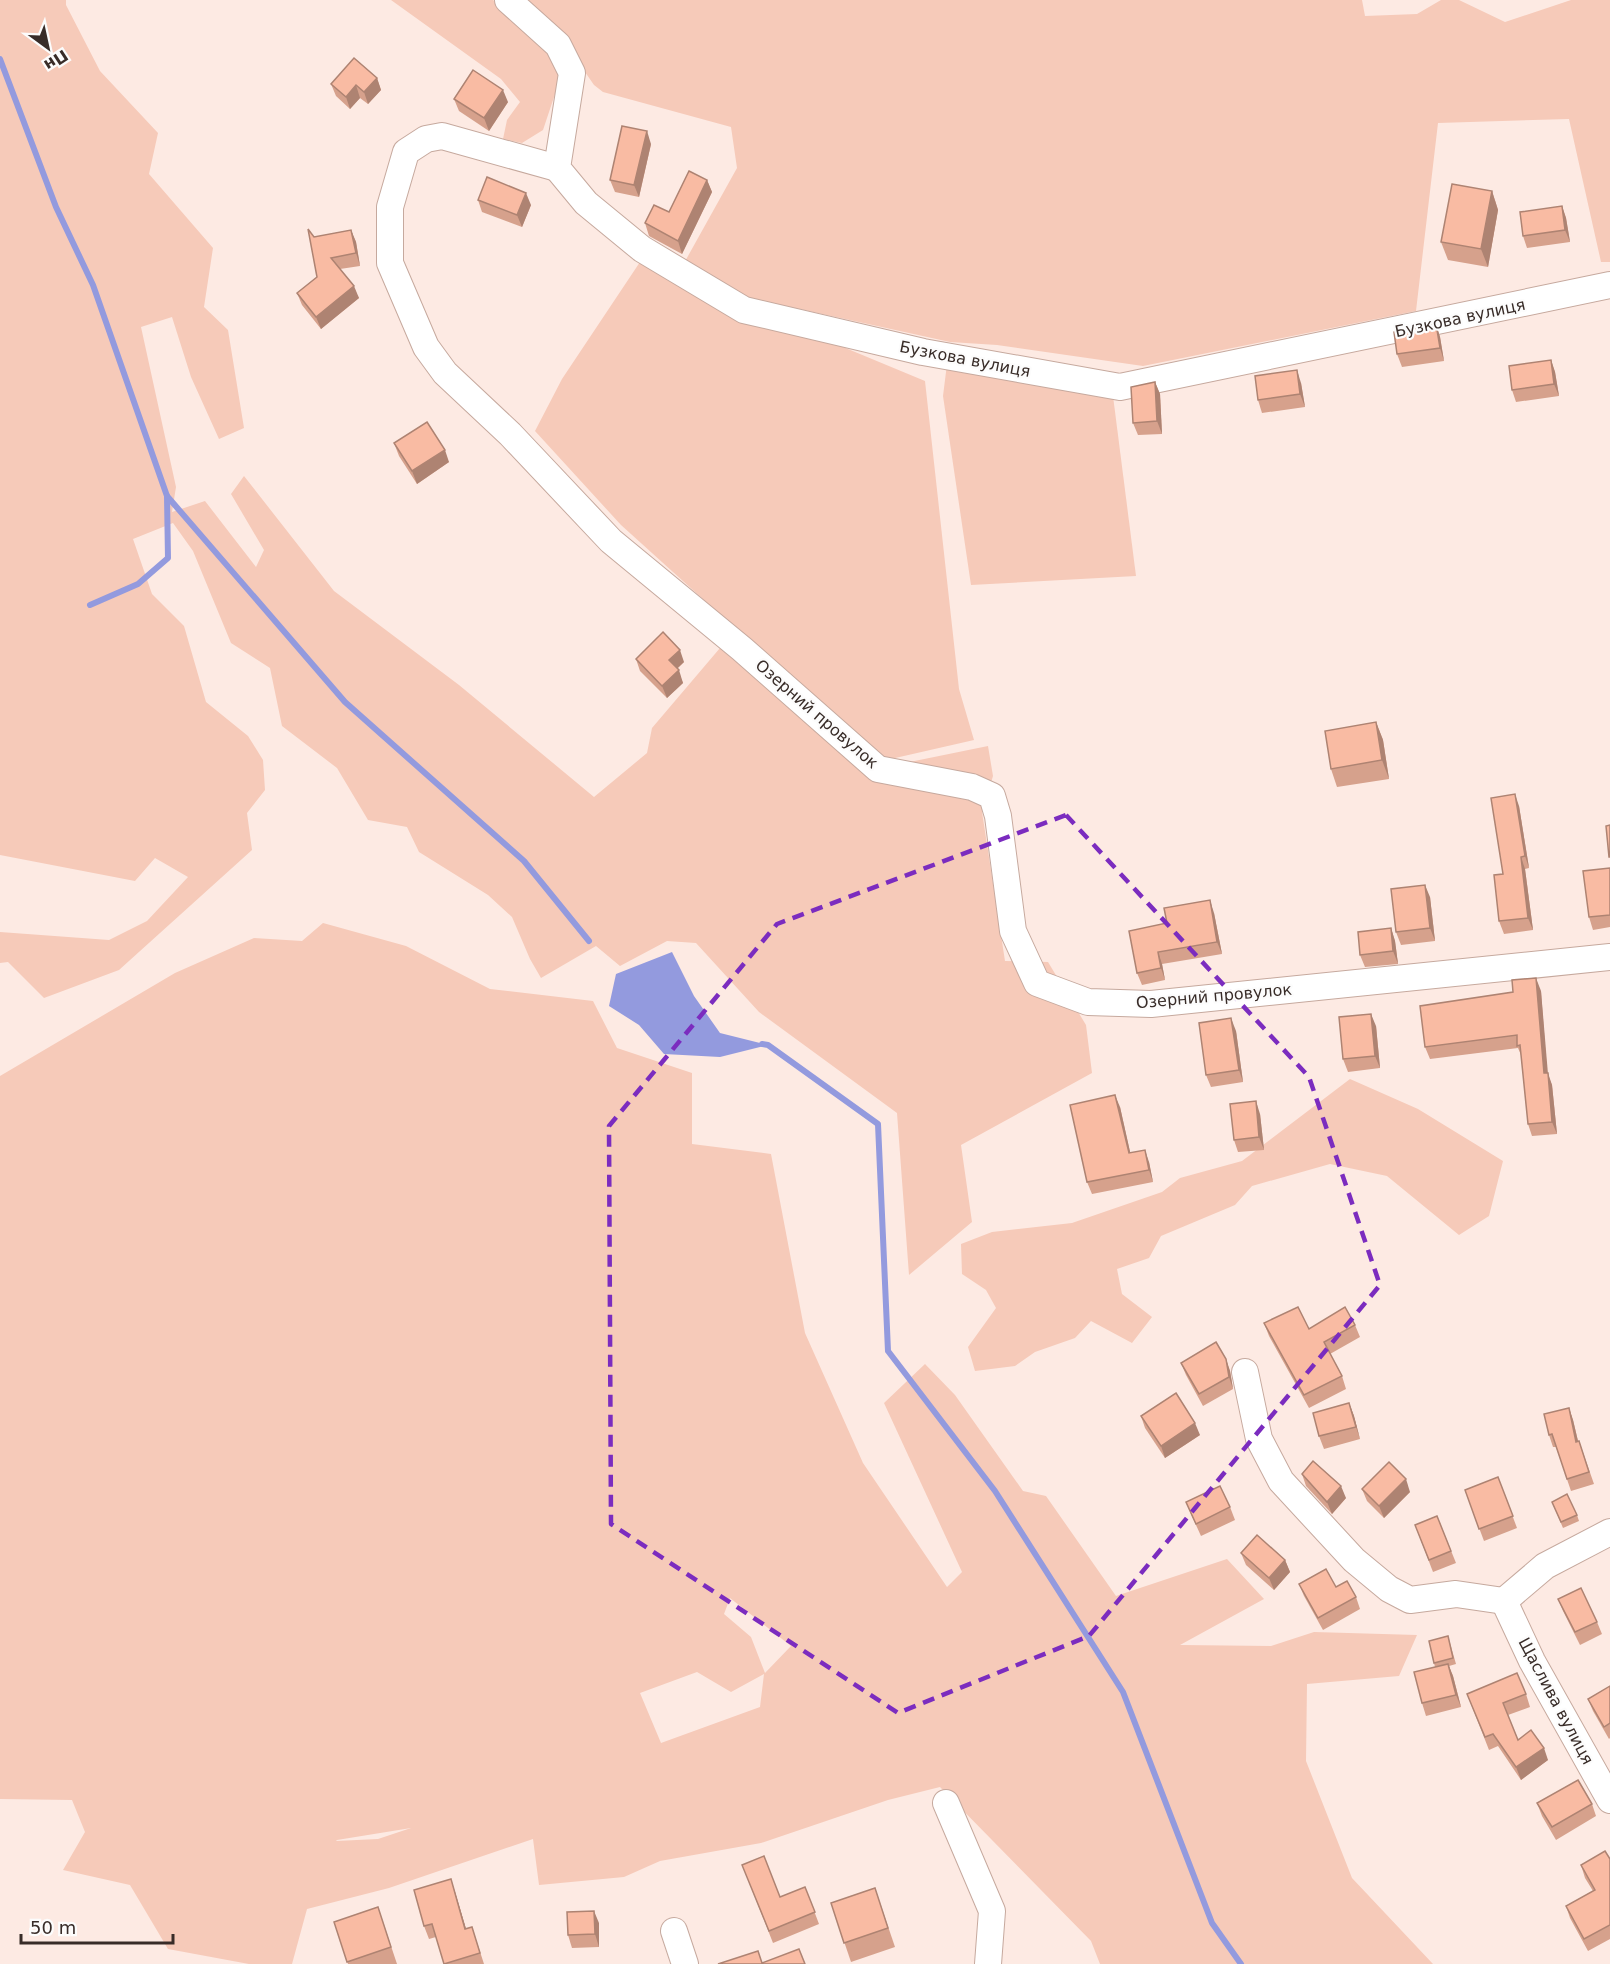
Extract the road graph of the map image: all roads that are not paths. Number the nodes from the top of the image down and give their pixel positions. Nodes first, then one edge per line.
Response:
1 (508, 0) edge
2 (557, 168) junction
3 (1610, 285) edge
4 (1610, 957) edge
5 (1245, 1372) dead end
6 (1610, 1532) edge
7 (1504, 1601) junction
8 (1610, 1800) edge
9 (945, 1803) dead end
10 (674, 1930) dead end
11 (685, 1964) edge
12 (988, 1964) edge

1 - 2 street
2 - 3 street, Бузкова вулиця
2 - 4 street, Озерний провулок
5 - 7 street
6 - 7 street
7 - 8 street, Щаслива вулиця
9 - 12 street
10 - 11 street

